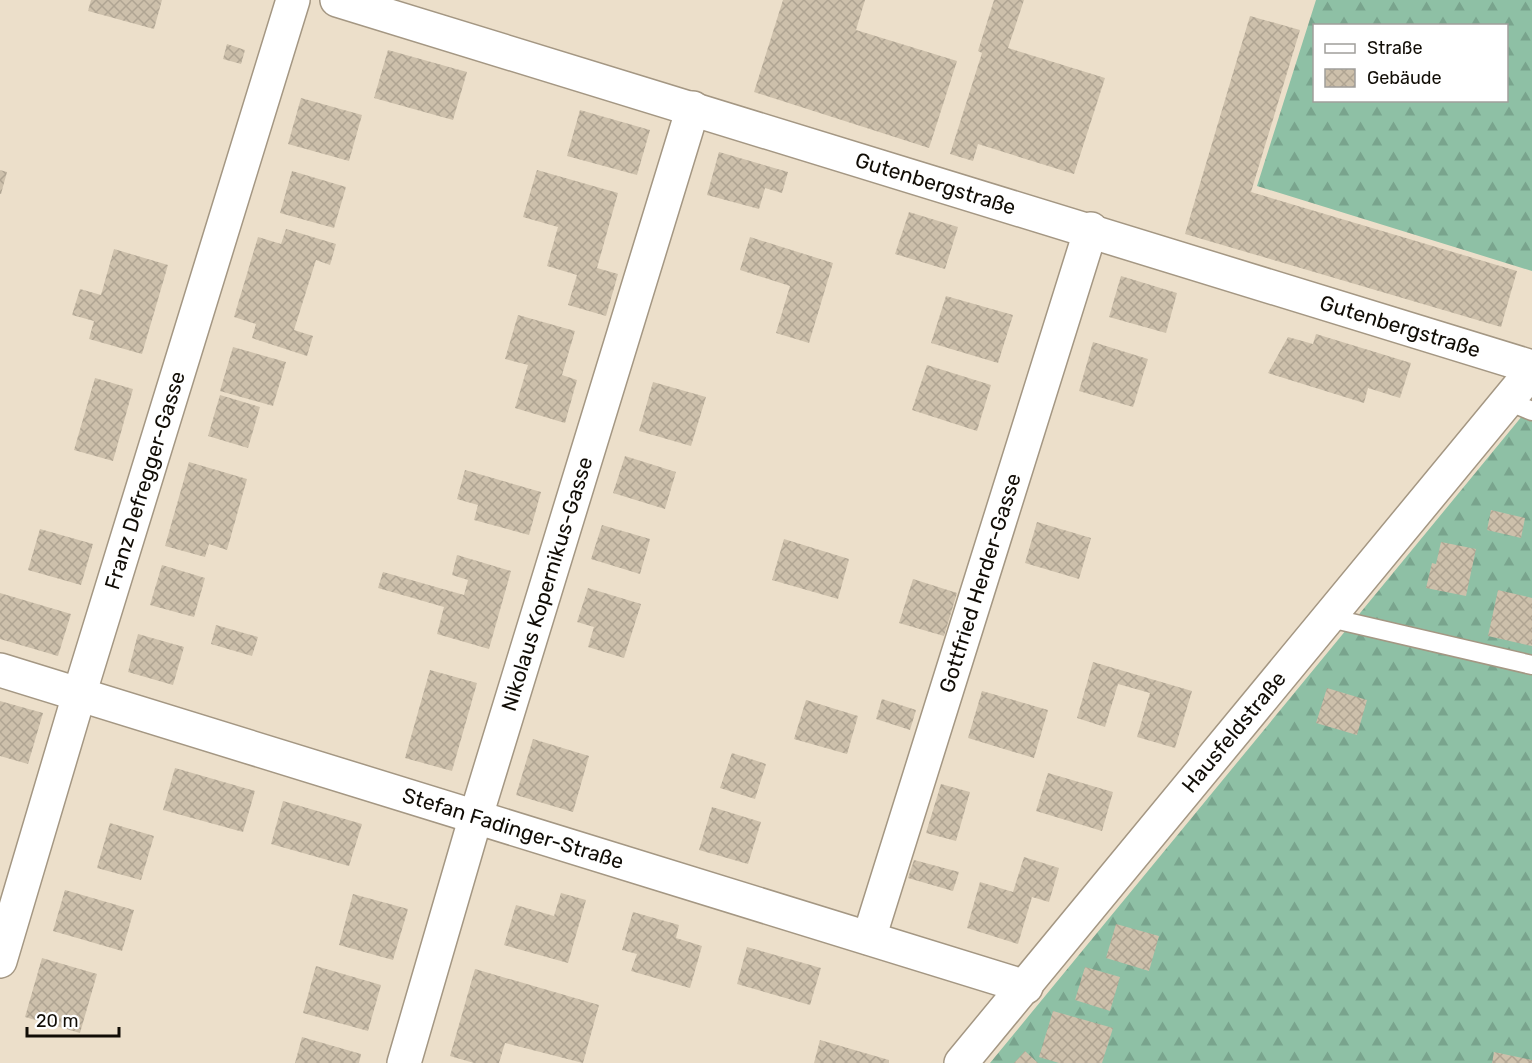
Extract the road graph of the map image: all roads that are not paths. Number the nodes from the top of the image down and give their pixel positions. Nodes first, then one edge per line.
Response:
1 (293, 0) edge
2 (337, 0) edge
3 (693, 108) junction
4 (1091, 229) junction
5 (1532, 366) edge
6 (1532, 371) edge
7 (1520, 406) edge
8 (1330, 618) junction
9 (1532, 665) edge
10 (0, 670) edge
11 (79, 695) junction
12 (476, 816) junction
13 (869, 938) junction
14 (0, 961) edge
15 (1026, 987) junction
16 (404, 1063) edge
17 (961, 1063) edge

1 - 11 street, Franz Defregger-Gasse
2 - 3 street, Gutenbergstraße
3 - 4 street, Gutenbergstraße
3 - 12 street, Nikolaus Kopernikus-Gasse
4 - 5 street, Gutenbergstraße
4 - 13 street, Gottfried Herder-Gasse
6 - 7 street, Hausfeldstraße
7 - 8 street, Hausfeldstraße
8 - 9 lane
8 - 15 street, Hausfeldstraße
10 - 11 street, Stefan Fadinger-Straße
11 - 12 street, Stefan Fadinger-Straße
11 - 14 street, Franz Defregger-Gasse
12 - 13 street, Stefan Fadinger-Straße
12 - 16 street, Nikolaus Kopernikus-Gasse
13 - 15 street, Stefan Fadinger-Straße
15 - 17 street, Hausfeldstraße

